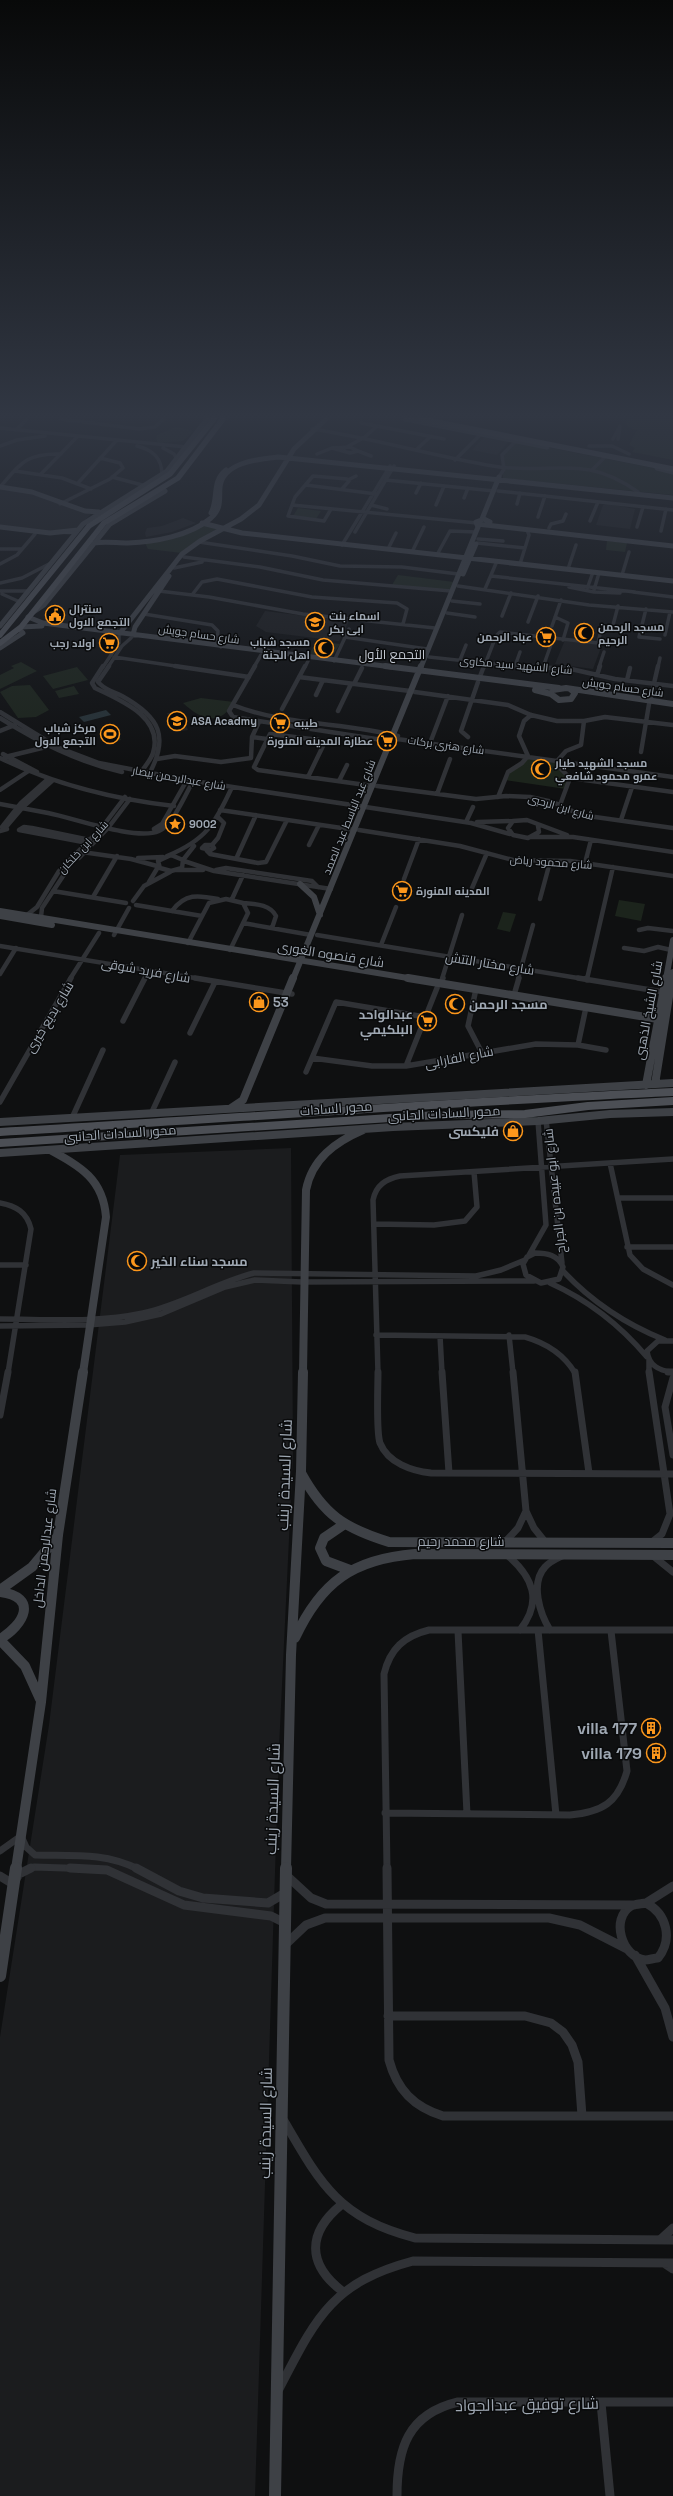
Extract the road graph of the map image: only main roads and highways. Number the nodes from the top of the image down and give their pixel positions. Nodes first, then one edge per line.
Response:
1 (82, 535) edge
2 (96, 535) edge
3 (63, 543) road end
4 (71, 549) junction
5 (0, 626) edge
6 (9, 627) junction
7 (0, 635) edge
8 (0, 642) edge
9 (673, 1092) edge
10 (528, 1099) junction
11 (507, 1100) junction
12 (673, 1101) edge
13 (516, 1113) junction
14 (537, 1117) junction
15 (28, 1121) road end
16 (28, 1130) junction
17 (199, 1130) junction
18 (0, 1132) edge
19 (200, 1139) road end
20 (0, 1143) edge

1 - 4 main road
2 - 8 main road
3 - 4 main road
4 - 6 main road
5 - 6 main road
6 - 7 main road
9 - 10 main road, محور السادات
10 - 11 main road, محور السادات
10 - 14 main road
11 - 13 main road
11 - 16 main road, محور السادات
12 - 14 main road, محور السادات
13 - 14 main road, محور السادات
13 - 17 main road, محور السادات
15 - 16 main road
16 - 18 main road, محور السادات
17 - 19 main road
17 - 20 main road, محور السادات

